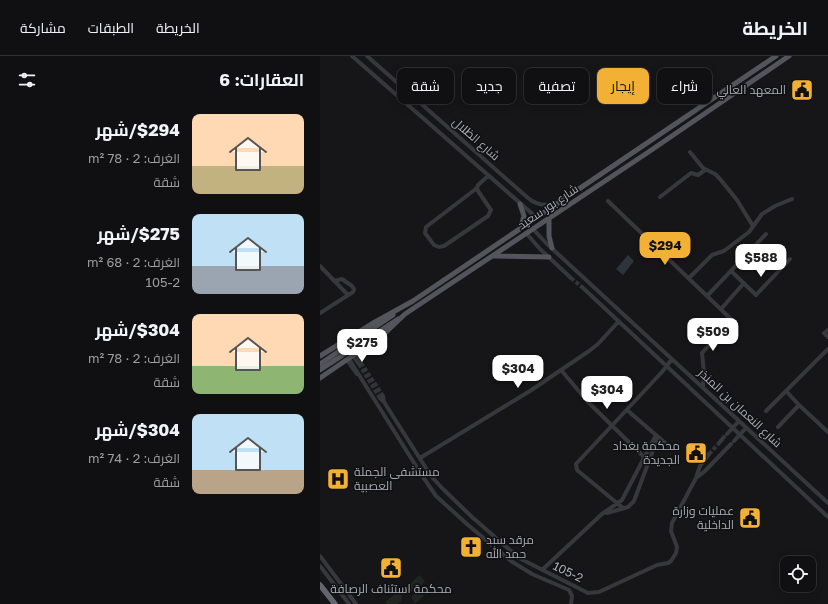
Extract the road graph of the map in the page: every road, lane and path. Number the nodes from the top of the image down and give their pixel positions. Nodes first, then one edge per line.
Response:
1 (352, 56) edge
2 (367, 56) edge
3 (776, 56) edge
4 (789, 56) edge
5 (396, 81) joint
6 (389, 88) junction
7 (422, 104) joint
8 (416, 111) junction
9 (690, 152) dead end
10 (491, 165) junction
11 (705, 170) junction
12 (487, 174) junction
13 (477, 188) junction
14 (660, 197) dead end
15 (792, 199) dead end
16 (608, 201) dead end
17 (559, 202) junction
18 (520, 204) junction
19 (536, 217) junction
20 (549, 219) junction
21 (753, 226) junction
22 (521, 227) junction
23 (533, 229) junction
24 (526, 233) junction
25 (766, 234) dead end
26 (552, 248) junction
27 (492, 256) junction
28 (549, 257) junction
29 (790, 259) dead end
30 (320, 266) edge
31 (731, 271) junction
32 (571, 278) tunnel mouth
33 (689, 278) junction
34 (334, 281) junction
35 (744, 284) junction
36 (582, 287) tunnel mouth
37 (599, 292) junction
38 (348, 295) junction
39 (708, 296) junction
40 (593, 298) junction
41 (404, 307) junction
42 (721, 309) junction
43 (320, 312) edge
44 (406, 314) junction
45 (618, 322) junction
46 (828, 330) edge
47 (828, 337) edge
48 (828, 349) edge
49 (320, 356) edge
50 (351, 357) junction
51 (672, 359) junction
52 (360, 363) tunnel mouth
53 (320, 364) edge
54 (666, 366) junction
55 (320, 370) edge
56 (562, 370) junction
57 (320, 378) edge
58 (703, 387) junction
59 (786, 391) junction
60 (381, 397) tunnel mouth
61 (799, 405) junction
62 (627, 410) junction
63 (766, 412) dead end
64 (739, 421) junction
65 (612, 426) junction
66 (778, 427) dead end
67 (746, 428) junction
68 (732, 429) junction
69 (828, 432) edge
70 (739, 435) junction
71 (657, 436) junction
72 (719, 443) tunnel mouth
73 (671, 448) dead end
74 (709, 454) tunnel mouth
75 (644, 457) junction
76 (420, 458) junction
77 (702, 463) junction
78 (707, 468) junction
79 (696, 478) junction
80 (802, 479) junction
81 (794, 485) junction
82 (828, 503) edge
83 (618, 504) junction
84 (623, 508) junction
85 (600, 516) junction
86 (828, 517) edge
87 (320, 556) edge
88 (320, 566) edge
89 (542, 570) junction
90 (320, 585) edge
91 (335, 604) edge
92 (349, 604) edge
93 (356, 604) edge
94 (571, 604) edge

1 - 6 street
2 - 5 street, شارع الظلال
3 - 17 main road, شارع بور سعيد
4 - 20 main road, شارع بور سعيد
5 - 6 street
6 - 8 street
7 - 8 street
7 - 10 street, شارع الظلال
8 - 12 street
9 - 11 street
10 - 12 street
10 - 17 street, شارع الظلال
11 - 14 street
11 - 21 street
12 - 13 street
12 - 18 street
13 - 13 street
15 - 21 street
16 - 33 street
17 - 19 main road, شارع بور سعيد
18 - 19 street
18 - 22 main road
19 - 22 main road, شارع بور سعيد
20 - 23 main road, شارع بور سعيد
20 - 26 main road
21 - 33 street
22 - 41 main road, شارع بور سعيد
23 - 24 main road, شارع بور سعيد
23 - 26 street, شارع النعمان بن المنذر
24 - 27 main road, شارع بور سعيد
24 - 28 street
25 - 31 street
26 - 37 street, شارع النعمان بن المنذر
27 - 28 main road
27 - 44 main road, شارع بور سعيد
28 - 32 street
29 - 35 street
30 - 34 street
31 - 35 street
31 - 39 street
33 - 39 street
34 - 38 street
34 - 38 street
35 - 42 street
36 - 40 street, شارع النعمان بن المنذر
37 - 40 street
37 - 51 street, شارع النعمان بن المنذر
38 - 43 street
39 - 42 street
40 - 45 street, شارع النعمان بن المنذر
41 - 49 main road, شارع بور سعيد
41 - 53 main road
42 - 58 street
44 - 50 main road, شارع بور سعيد
44 - 55 main road
45 - 54 street, شارع النعمان بن المنذر
45 - 56 street
46 - 47 street
48 - 59 street
50 - 52 street
50 - 57 main road, شارع بور سعيد
50 - 94 street
51 - 54 street
51 - 58 street, شارع النعمان بن المنذر
54 - 62 street
54 - 68 street, شارع النعمان بن المنذر
56 - 65 street
56 - 76 street
58 - 64 street, شارع النعمان بن المنذر
59 - 61 street
59 - 63 street
60 - 76 street, 105-2
61 - 66 street
61 - 69 street
62 - 65 street
62 - 71 street
64 - 67 street, شارع النعمان بن المنذر
64 - 68 street
65 - 75 street
65 - 83 street
67 - 70 street, 105-2
67 - 80 street, شارع النعمان بن المنذر
68 - 70 street, شارع النعمان بن المنذر
68 - 72 street
70 - 78 street, 105-2
70 - 81 street, شارع النعمان بن المنذر
71 - 73 street
71 - 75 street
71 - 84 street
74 - 77 street, 105-2
75 - 83 street
76 - 89 street, 105-2
77 - 78 street
77 - 79 street, 105-2
78 - 79 street, 105-2
79 - 89 street, 105-2
80 - 81 street
80 - 82 street, شارع النعمان بن المنذر
81 - 86 street, شارع النعمان بن المنذر
83 - 84 street
83 - 85 street
84 - 85 street
85 - 89 street
87 - 93 street
88 - 92 street
90 - 91 highway

